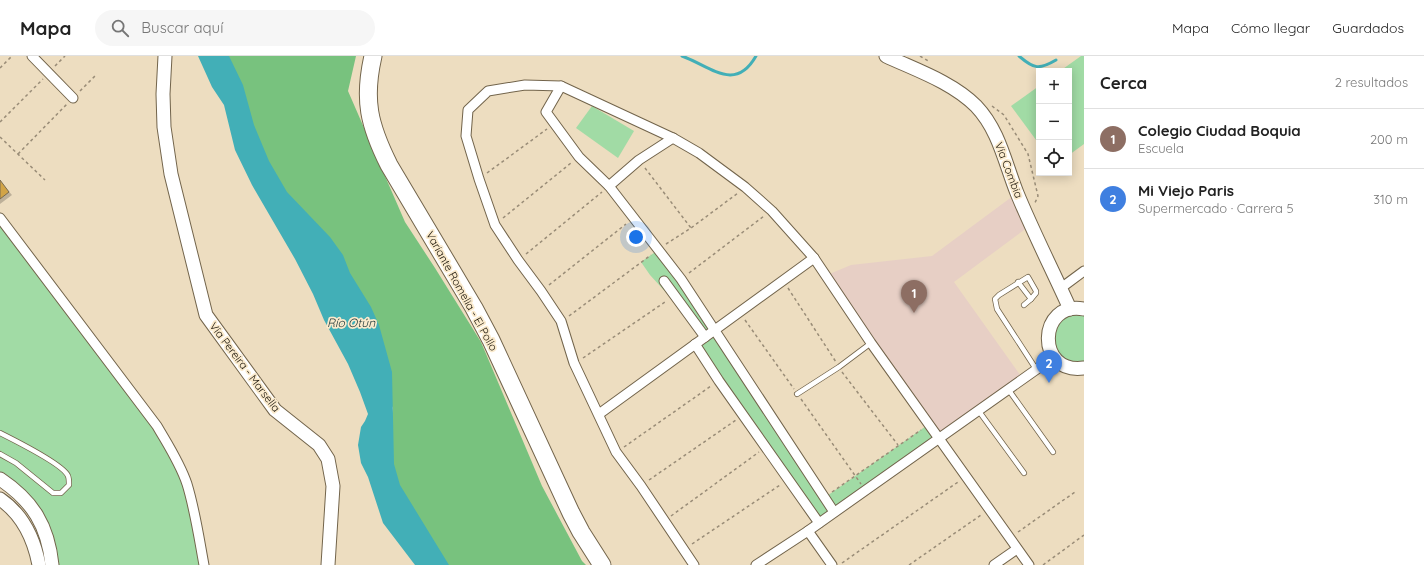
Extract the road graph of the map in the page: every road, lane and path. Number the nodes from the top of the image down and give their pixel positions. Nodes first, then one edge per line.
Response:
1 (12, 56) edge
2 (32, 56) edge
3 (65, 56) edge
4 (165, 56) edge
5 (373, 56) edge
6 (886, 56) edge
7 (0, 68) edge
8 (48, 73) junction
9 (97, 74) dead end
10 (561, 86) junction
11 (73, 98) junction
12 (0, 122) edge
13 (554, 124) junction
14 (0, 137) edge
15 (672, 138) junction
16 (18, 154) junction
17 (579, 157) junction
18 (639, 160) junction
19 (479, 179) junction
20 (45, 180) dead end
21 (609, 186) junction
22 (746, 187) junction
23 (772, 211) junction
24 (633, 217) junction
25 (0, 218) edge
26 (495, 224) junction
27 (690, 228) junction
28 (658, 250) junction
29 (814, 258) junction
30 (518, 260) junction
31 (1084, 271) edge
32 (681, 279) junction
33 (664, 281) dead end
34 (1018, 282) junction
35 (1061, 288) junction
36 (541, 291) junction
37 (1031, 299) junction
38 (666, 302) dead end
39 (1024, 305) dead end
40 (1070, 309) junction
41 (1084, 309) edge
42 (740, 312) junction
43 (561, 321) junction
44 (714, 330) junction
45 (705, 337) junction
46 (871, 343) junction
47 (695, 344) junction
48 (1054, 357) junction
49 (574, 364) junction
50 (1036, 369) junction
51 (1084, 369) edge
52 (719, 381) junction
53 (1008, 389) junction
54 (797, 394) junction
55 (978, 410) junction
56 (599, 414) junction
57 (743, 415) junction
58 (929, 424) junction
59 (0, 433) edge
60 (939, 438) junction
61 (766, 448) junction
62 (616, 452) junction
63 (1053, 452) dead end
64 (0, 454) edge
65 (1024, 472) dead end
66 (855, 476) junction
67 (966, 476) junction
68 (0, 479) edge
69 (788, 479) junction
70 (641, 486) junction
71 (865, 490) junction
72 (1075, 492) dead end
73 (824, 498) junction
74 (0, 499) edge
75 (989, 509) junction
76 (834, 512) junction
77 (665, 520) junction
78 (819, 523) junction
79 (808, 531) junction
80 (1084, 535) edge
81 (1010, 538) junction
82 (1017, 549) junction
83 (684, 550) junction
84 (39, 565) edge
85 (52, 565) edge
86 (204, 565) edge
87 (328, 565) edge
88 (602, 565) edge
89 (694, 565) edge
90 (756, 565) edge
91 (832, 565) edge
92 (839, 565) edge
93 (909, 565) edge
94 (994, 565) edge
95 (1029, 565) edge
96 (1042, 565) edge

1 - 7 path
2 - 8 street
3 - 8 path
4 - 87 main road, Vía Pereira - Marsella
5 - 88 highway, Variante Romelia - El Pollo
6 - 35 main road, Vía Combia
8 - 11 street
8 - 12 path
9 - 11 path
10 - 13 street
10 - 15 street
10 - 19 street
11 - 16 path
13 - 17 street
13 - 19 path
14 - 16 path
15 - 18 street
15 - 22 street
16 - 20 path
17 - 21 street
17 - 26 path
18 - 21 street
18 - 27 path
19 - 26 street
21 - 24 street
21 - 30 path
22 - 23 street
22 - 27 path
23 - 29 street
23 - 32 path
24 - 28 street
24 - 36 path
25 - 86 street
26 - 30 street
27 - 28 path
28 - 32 street
28 - 43 path
29 - 42 street
29 - 46 street
30 - 36 street
31 - 35 street
32 - 44 street
33 - 45 street
34 - 37 lane
34 - 37 lane
34 - 50 lane
35 - 40 main road, Vía Combia
36 - 43 street
37 - 39 lane
38 - 49 path
40 - 41 main road
40 - 48 main road
42 - 44 street
42 - 54 path
43 - 49 street
44 - 45 street
44 - 73 street
45 - 47 street
46 - 54 lane
46 - 58 street
47 - 52 street
47 - 56 street
48 - 50 street
48 - 51 main road
49 - 56 street
50 - 53 street
52 - 57 street
52 - 62 path
53 - 55 street
53 - 63 lane
54 - 66 path
55 - 60 street
55 - 65 lane
56 - 62 street
57 - 61 street
57 - 70 path
58 - 60 street
58 - 66 path
59 - 64 lane
60 - 67 street
60 - 71 street
61 - 69 street
61 - 77 path
62 - 70 street
66 - 71 path
66 - 73 path
67 - 75 street
67 - 92 path
68 - 85 main road
69 - 78 street
69 - 83 path
70 - 77 street
71 - 76 street
72 - 81 path
73 - 76 street
74 - 84 main road
75 - 81 street
75 - 93 path
76 - 78 street
77 - 83 street
78 - 79 street
79 - 90 street
79 - 91 street
80 - 96 path
81 - 82 street
82 - 94 street
82 - 95 street
83 - 89 street

